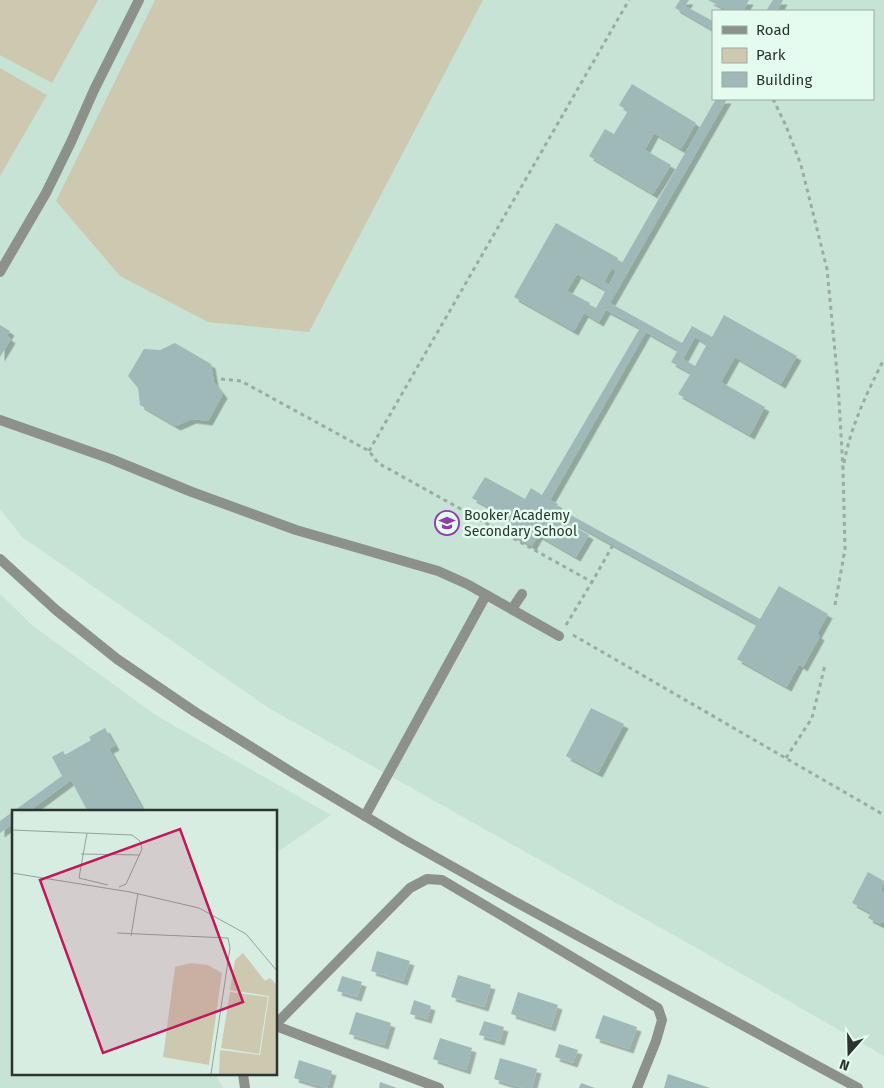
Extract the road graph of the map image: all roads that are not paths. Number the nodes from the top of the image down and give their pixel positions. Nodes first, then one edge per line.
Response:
1 (139, 0) edge
2 (0, 272) edge
3 (0, 420) edge
4 (0, 559) edge
5 (522, 594) dead end
6 (486, 595) junction
7 (512, 610) junction
8 (561, 633) road end
9 (365, 816) junction
10 (278, 1023) edge
11 (278, 1026) edge
12 (439, 1088) edge
13 (637, 1088) edge
14 (858, 1088) edge

1 - 2 street
3 - 6 street
4 - 9 street
5 - 7 street
6 - 7 street
6 - 9 street
7 - 8 street
9 - 14 street
10 - 13 street
11 - 12 street

